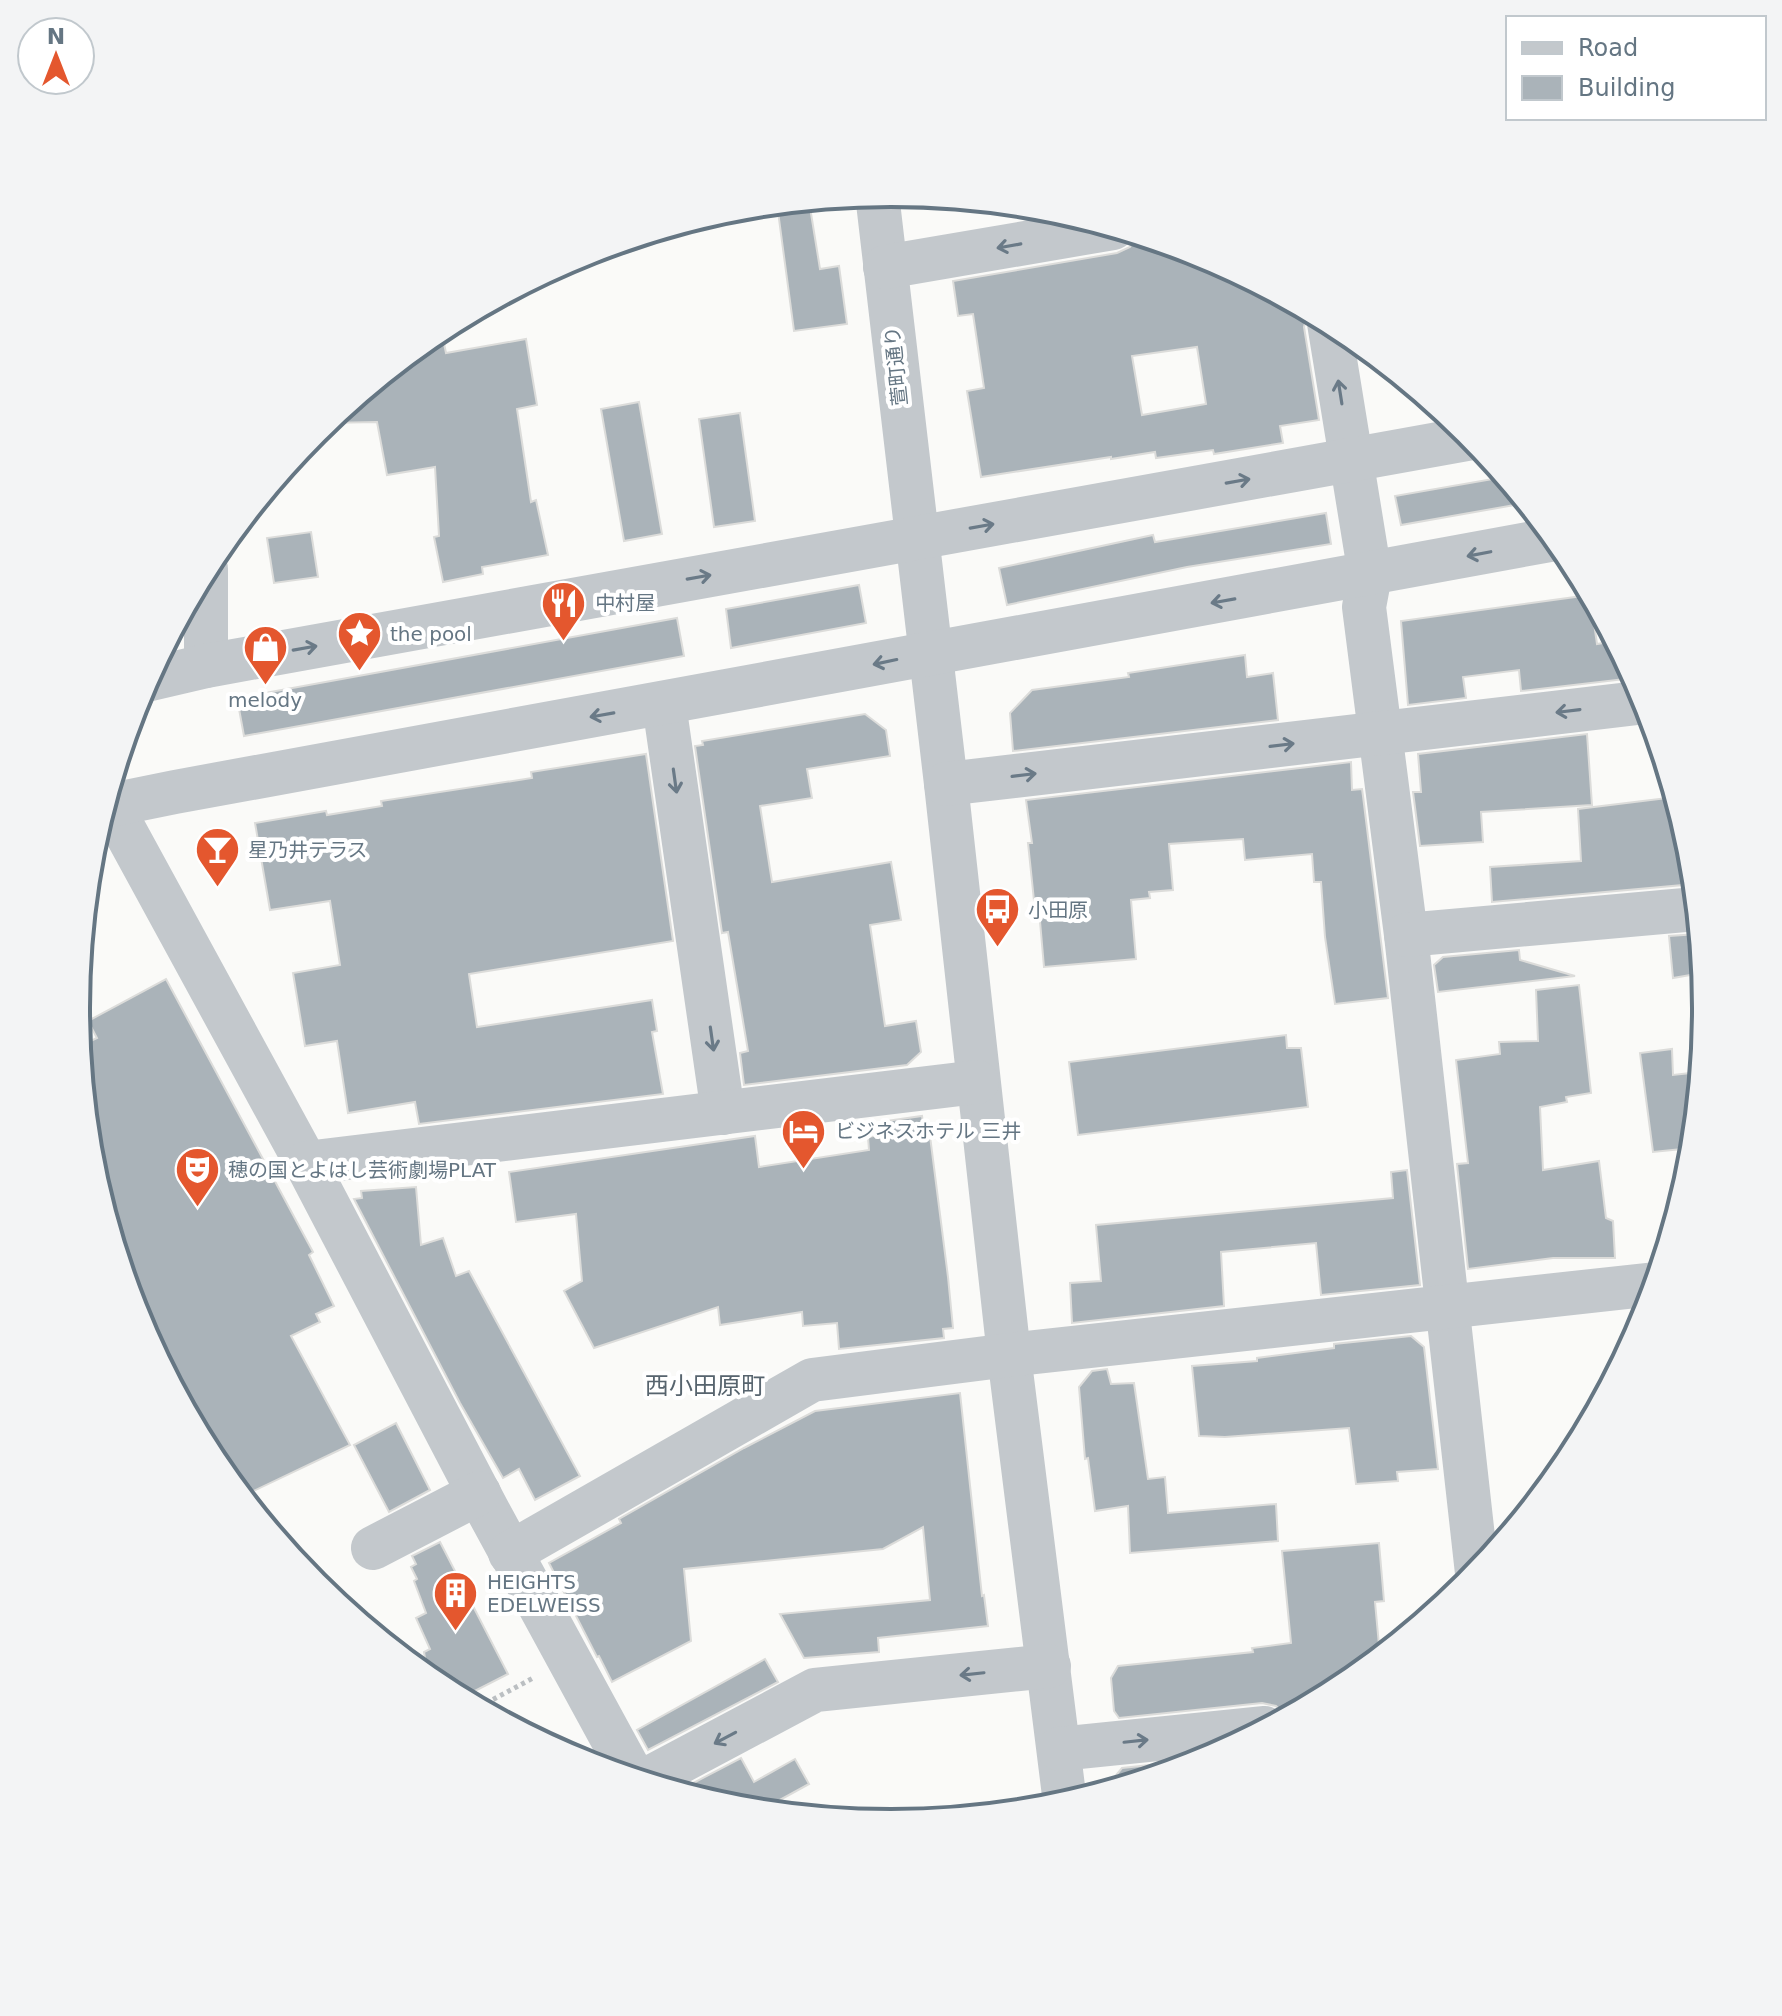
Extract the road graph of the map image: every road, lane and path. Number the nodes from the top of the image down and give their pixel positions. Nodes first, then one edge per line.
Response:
1 (878, 207) edge
2 (1089, 232) edge
3 (885, 267) junction
4 (1332, 339) edge
5 (1456, 441) edge
6 (1351, 461) junction
7 (916, 537) junction
8 (1542, 542) edge
9 (1370, 575) junction
10 (206, 593) edge
11 (930, 653) junction
12 (206, 666) junction
13 (163, 676) edge
14 (664, 704) junction
15 (1632, 704) edge
16 (1379, 733) junction
17 (946, 784) junction
18 (117, 802) edge
19 (114, 816) edge
20 (1686, 910) edge
21 (1406, 935) junction
22 (977, 1082) junction
23 (723, 1113) junction
24 (306, 1163) junction
25 (1642, 1285) edge
26 (1446, 1307) junction
27 (1009, 1355) junction
28 (479, 1493) junction
29 (373, 1548) dead end
30 (510, 1553) junction
31 (1475, 1555) edge
32 (567, 1660) junction
33 (1049, 1666) junction
34 (489, 1702) edge
35 (1234, 1731) edge
36 (1059, 1749) junction
37 (625, 1763) edge
38 (658, 1774) edge
39 (1064, 1790) edge

1 - 3 street, 萱町通り
2 -> 3 street
3 - 7 street, 萱町通り
6 -> 4 street
5 - 6 street
7 -> 6 street
6 - 9 street
7 - 11 street, 萱町通り
12 -> 7 street
8 -> 9 street
9 -> 11 street
9 - 16 street
10 - 12 street
11 -> 14 street
11 - 17 street, 萱町通り
12 - 13 street
14 -> 18 street
14 -> 23 street
15 -> 16 street
17 -> 16 street
16 - 21 street
17 - 22 street, 萱町通り
19 - 24 street
20 - 21 street
21 - 26 street
22 - 23 street
22 - 27 street, 萱町通り
23 - 24 street
24 - 28 street
25 - 26 street
26 - 27 street
26 - 31 street
27 - 30 street
27 - 33 street, 萱町通り
28 - 29 street
28 - 30 street
30 - 32 street
32 - 34 path
32 - 37 street
33 - 36 street, 萱町通り
33 -> 38 street
36 -> 35 street
36 - 39 street, 萱町通り

